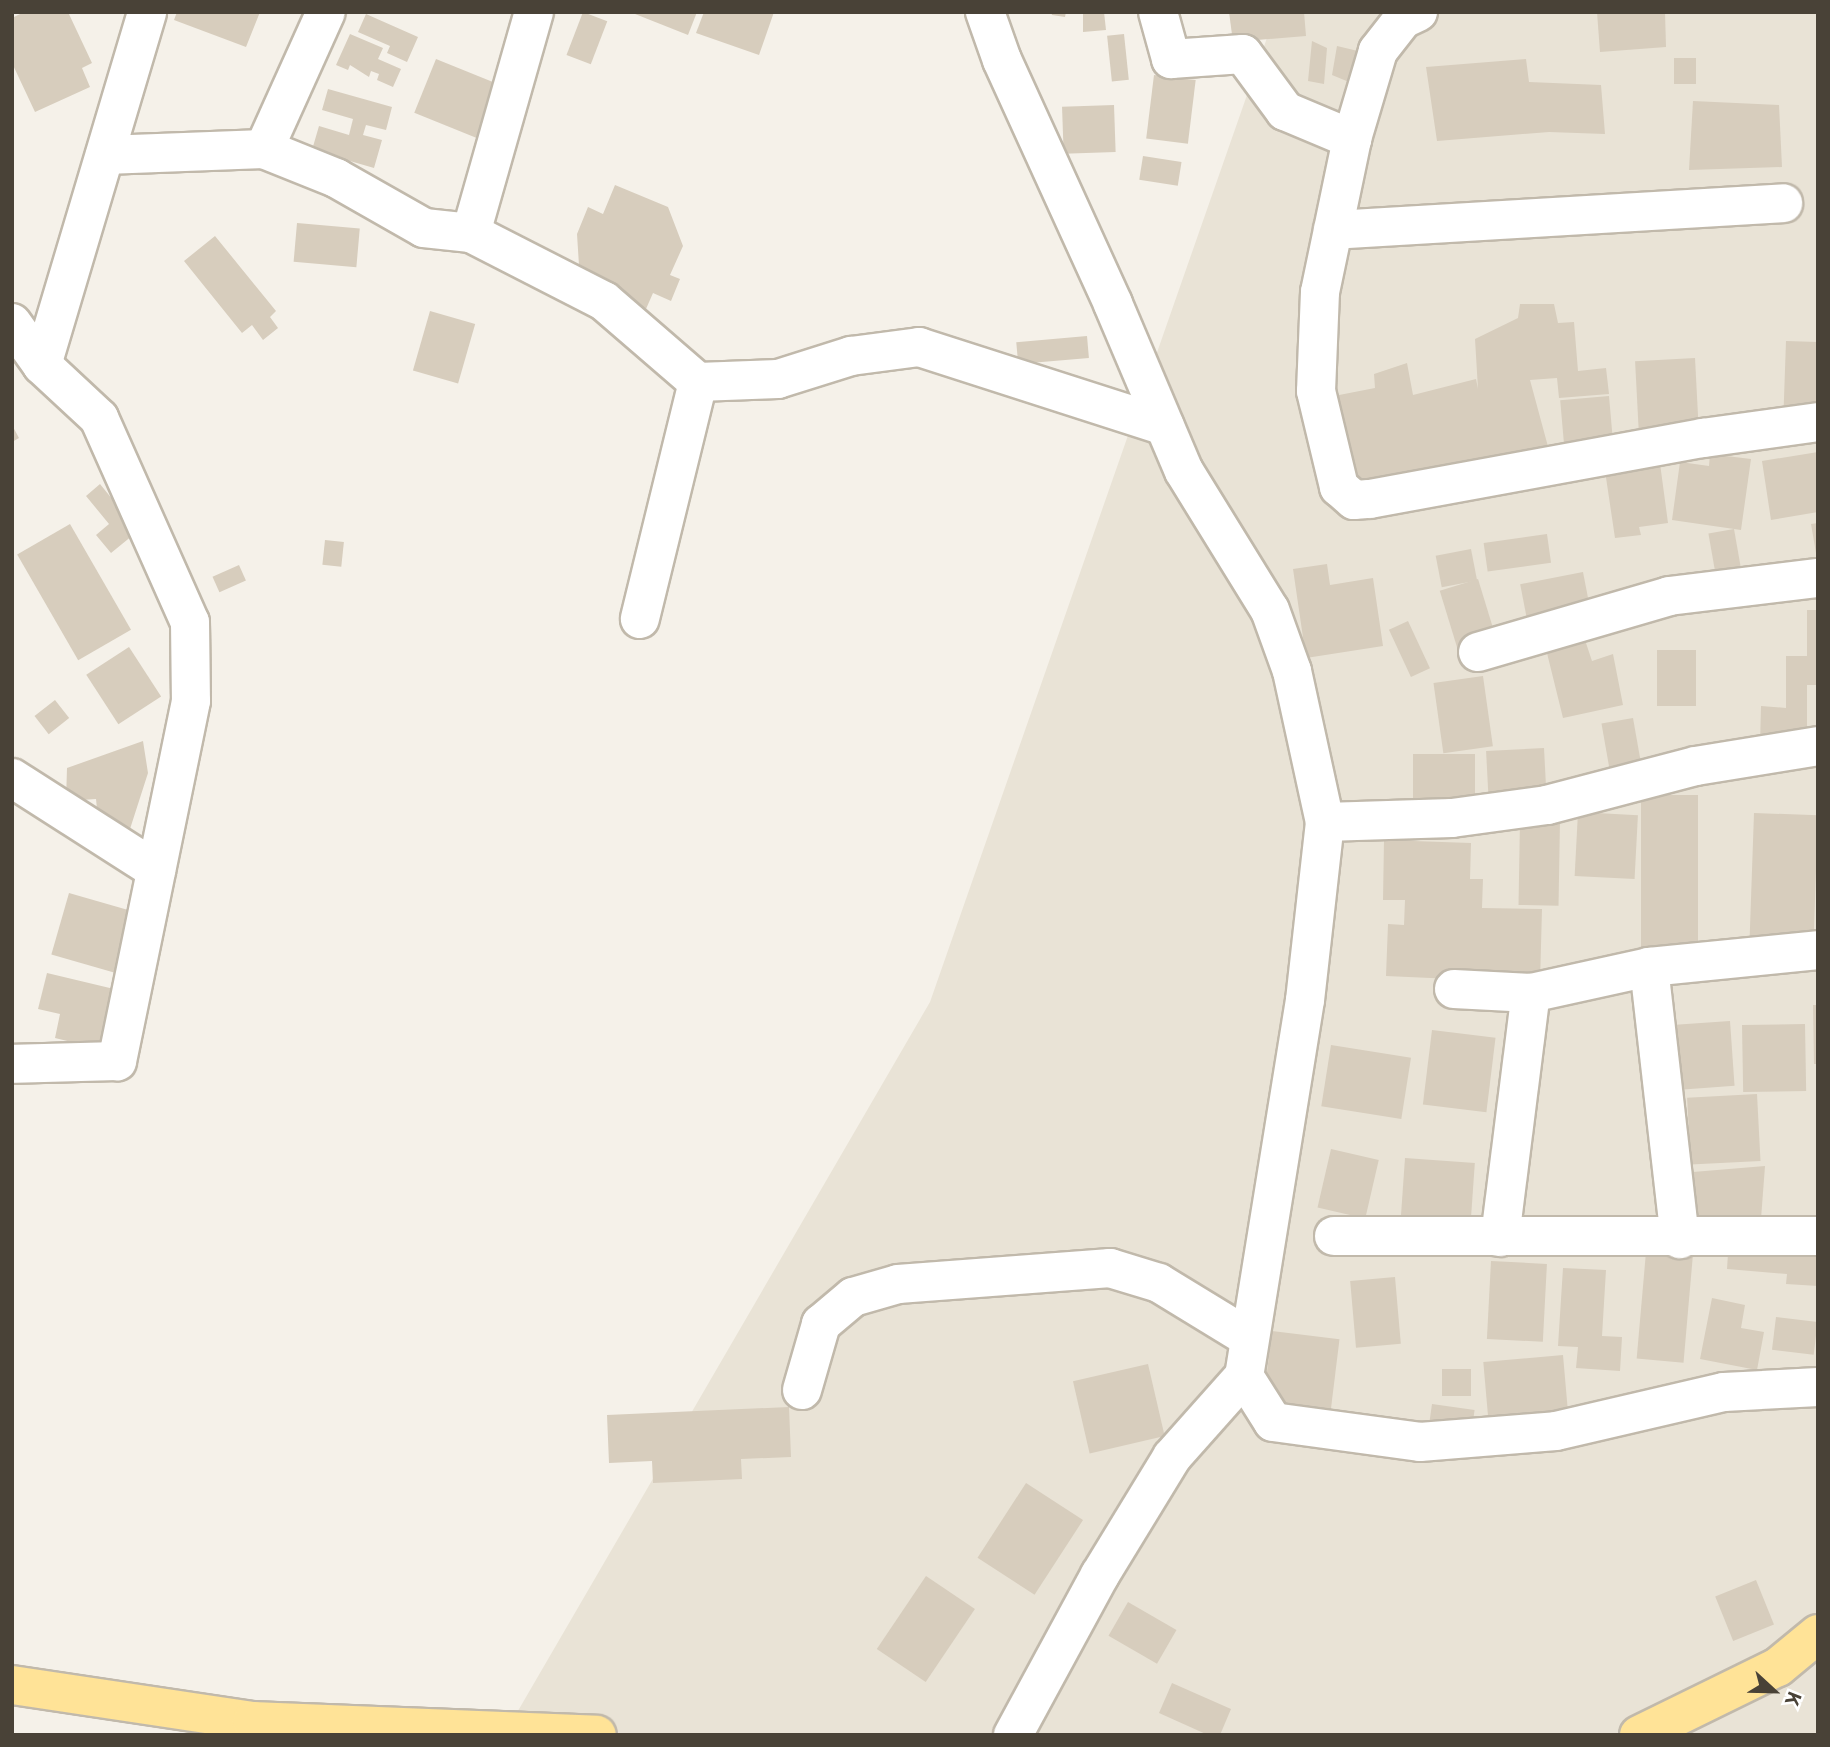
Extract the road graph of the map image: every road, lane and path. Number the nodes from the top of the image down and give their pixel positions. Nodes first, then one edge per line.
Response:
1 (147, 12) edge
2 (326, 12) edge
3 (534, 12) edge
4 (985, 12) edge
5 (1158, 12) edge
6 (1418, 12) edge
7 (1352, 139) junction
8 (264, 149) junction
9 (105, 155) junction
10 (1783, 202) dead end
11 (1332, 230) junction
12 (471, 233) junction
13 (12, 323) edge
14 (42, 365) junction
15 (698, 382) junction
16 (1818, 422) edge
17 (1164, 426) junction
18 (1818, 578) edge
19 (640, 619) dead end
20 (1478, 652) dead end
21 (1818, 746) edge
22 (12, 778) edge
23 (1325, 822) junction
24 (156, 870) junction
25 (1818, 950) edge
26 (1649, 967) junction
27 (1454, 989) dead end
28 (1531, 993) junction
29 (12, 1064) edge
30 (1334, 1236) dead end
31 (1818, 1236) edge
32 (1500, 1237) junction
33 (1680, 1239) junction
34 (1250, 1338) junction
35 (1244, 1376) junction
36 (1818, 1387) edge
37 (802, 1390) dead end
38 (1818, 1634) edge
39 (12, 1685) edge
40 (597, 1735) edge
41 (1013, 1735) edge
42 (1639, 1735) edge

1 - 9 street
2 - 8 street
3 - 12 street
4 - 17 street
5 - 7 street
6 - 7 street
7 - 11 street
8 - 9 street
8 - 12 street
9 - 14 street
10 - 11 street
11 - 16 street
12 - 15 street
13 - 14 street
14 - 24 street
15 - 17 street
15 - 19 street
17 - 23 street
18 - 20 street
21 - 23 street
22 - 24 street
23 - 34 street
24 - 29 street
25 - 26 street
26 - 28 street
26 - 33 street
27 - 28 street
28 - 32 street
30 - 32 street
31 - 33 street
32 - 33 street
34 - 35 street
34 - 37 street
35 - 36 street
35 - 41 street
38 - 42 main road
39 - 40 main road

